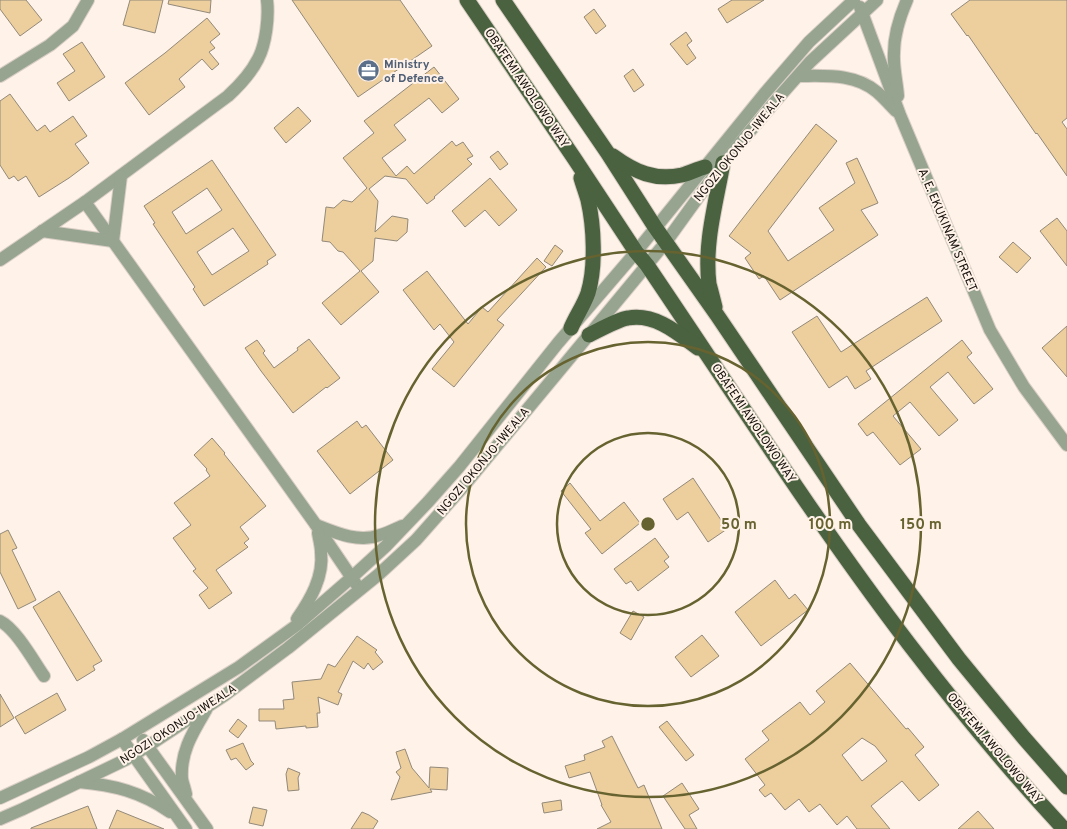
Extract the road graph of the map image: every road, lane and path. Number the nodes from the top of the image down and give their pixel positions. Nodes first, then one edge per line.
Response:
1 (88, 0) edge
2 (267, 0) edge
3 (467, 0) edge
4 (503, 0) edge
5 (855, 0) edge
6 (877, 0) edge
7 (907, 0) edge
8 (862, 13) junction
9 (0, 76) edge
10 (798, 76) junction
11 (900, 116) junction
12 (607, 152) junction
13 (574, 158) junction
14 (723, 163) junction
15 (705, 167) junction
16 (121, 176) junction
17 (85, 202) junction
18 (655, 227) junction
19 (42, 231) junction
20 (113, 241) junction
21 (666, 242) junction
22 (636, 252) junction
23 (3, 255) edge
24 (647, 265) junction
25 (717, 316) junction
26 (571, 328) junction
27 (589, 335) junction
28 (708, 355) junction
29 (1067, 445) edge
30 (409, 522) junction
31 (316, 525) junction
32 (351, 578) junction
33 (360, 590) junction
34 (0, 621) edge
35 (290, 630) junction
36 (44, 676) dead end
37 (208, 707) junction
38 (136, 731) junction
39 (122, 740) junction
40 (148, 746) junction
41 (133, 755) junction
42 (79, 782) junction
43 (1067, 787) edge
44 (0, 798) edge
45 (189, 804) junction
46 (177, 816) junction
47 (0, 819) edge
48 (186, 829) edge
49 (207, 829) edge
50 (1064, 829) edge

1 - 9 street
2 - 16 street
3 - 13 main road, OBAFEMI AWOLOWO WAY
4 - 12 main road
5 - 8 street, A. E. EKUKINAM STREET
5 - 15 street, NGOZI OKONJO-IWEALA
6 - 8 street, NGOZI OKONJO-IWEALA
7 - 11 street
8 - 10 street, NGOZI OKONJO-IWEALA
8 - 11 street, A. E. EKUKINAM STREET
10 - 11 street
10 - 14 street, NGOZI OKONJO-IWEALA
11 - 29 street, A. E. EKUKINAM STREET
12 - 15 main road
12 - 18 main road
13 - 22 main road, OBAFEMI AWOLOWO WAY
13 - 26 main road
14 - 21 street, NGOZI OKONJO-IWEALA
14 - 25 main road
15 - 18 street, NGOZI OKONJO-IWEALA
16 - 17 street
16 - 20 street
17 - 19 street
17 - 20 street
18 - 21 main road
18 - 22 street, NGOZI OKONJO-IWEALA
19 - 20 street
19 - 23 street
20 - 31 street
21 - 24 street, NGOZI OKONJO-IWEALA
21 - 25 main road
22 - 24 main road, OBAFEMI AWOLOWO WAY
22 - 26 street, NGOZI OKONJO-IWEALA
24 - 27 street, NGOZI OKONJO-IWEALA
24 - 28 main road, OBAFEMI AWOLOWO WAY
25 - 43 main road
26 - 30 street, NGOZI OKONJO-IWEALA
27 - 28 main road
27 - 33 street, NGOZI OKONJO-IWEALA
28 - 50 main road, OBAFEMI AWOLOWO WAY
30 - 31 street
30 - 32 street, NGOZI OKONJO-IWEALA
31 - 32 street
31 - 35 street
32 - 33 street
32 - 35 street, NGOZI OKONJO-IWEALA
33 - 37 street, NGOZI OKONJO-IWEALA
34 - 36 street
35 - 38 street, NGOZI OKONJO-IWEALA
37 - 40 street, NGOZI OKONJO-IWEALA
37 - 45 street
38 - 39 street, NGOZI OKONJO-IWEALA
38 - 40 street
39 - 41 street
39 - 44 street, NGOZI OKONJO-IWEALA
40 - 41 street, NGOZI OKONJO-IWEALA
40 - 45 street
41 - 42 street, NGOZI OKONJO-IWEALA
41 - 46 street
42 - 46 street
42 - 47 street, NGOZI OKONJO-IWEALA
45 - 49 street
46 - 48 street

